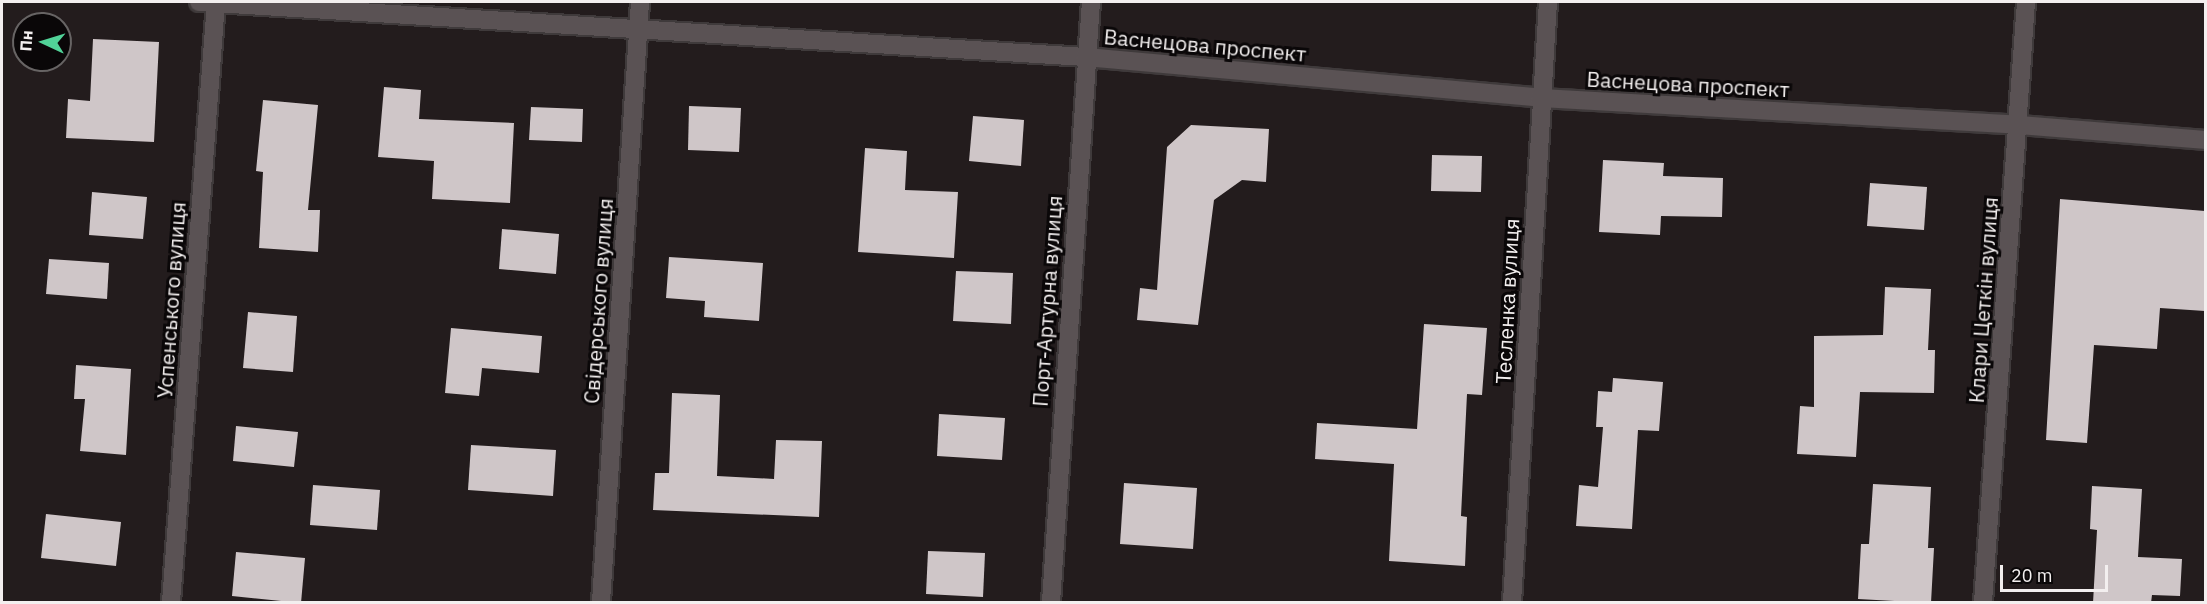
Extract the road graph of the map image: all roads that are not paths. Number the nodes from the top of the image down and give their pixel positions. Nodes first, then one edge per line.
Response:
1 (211, 2) edge
2 (640, 2) edge
3 (1090, 2) edge
4 (1548, 2) edge
5 (2026, 2) edge
6 (638, 29) junction
7 (1086, 57) junction
8 (1542, 98) junction
9 (2019, 125) junction
10 (2205, 140) edge
11 (171, 603) edge
12 (601, 603) edge
13 (1051, 603) edge
14 (1512, 603) edge
15 (1983, 603) edge

1 - 6 street, Васнецова проспект
1 - 11 street, Успенського вулиця
2 - 6 street, Свідерського вулиця
3 - 7 street, Порт-Артурна вулиця
4 - 8 street, Тесленка вулиця
5 - 9 street, Клари Цеткін вулиця
6 - 7 street, Васнецова проспект
6 - 12 street, Свідерського вулиця
7 - 8 street, Васнецова проспект
7 - 13 street, Порт-Артурна вулиця
8 - 9 street, Васнецова проспект
8 - 14 street, Тесленка вулиця
9 - 10 street, Васнецова проспект
9 - 15 street, Клари Цеткін вулиця

